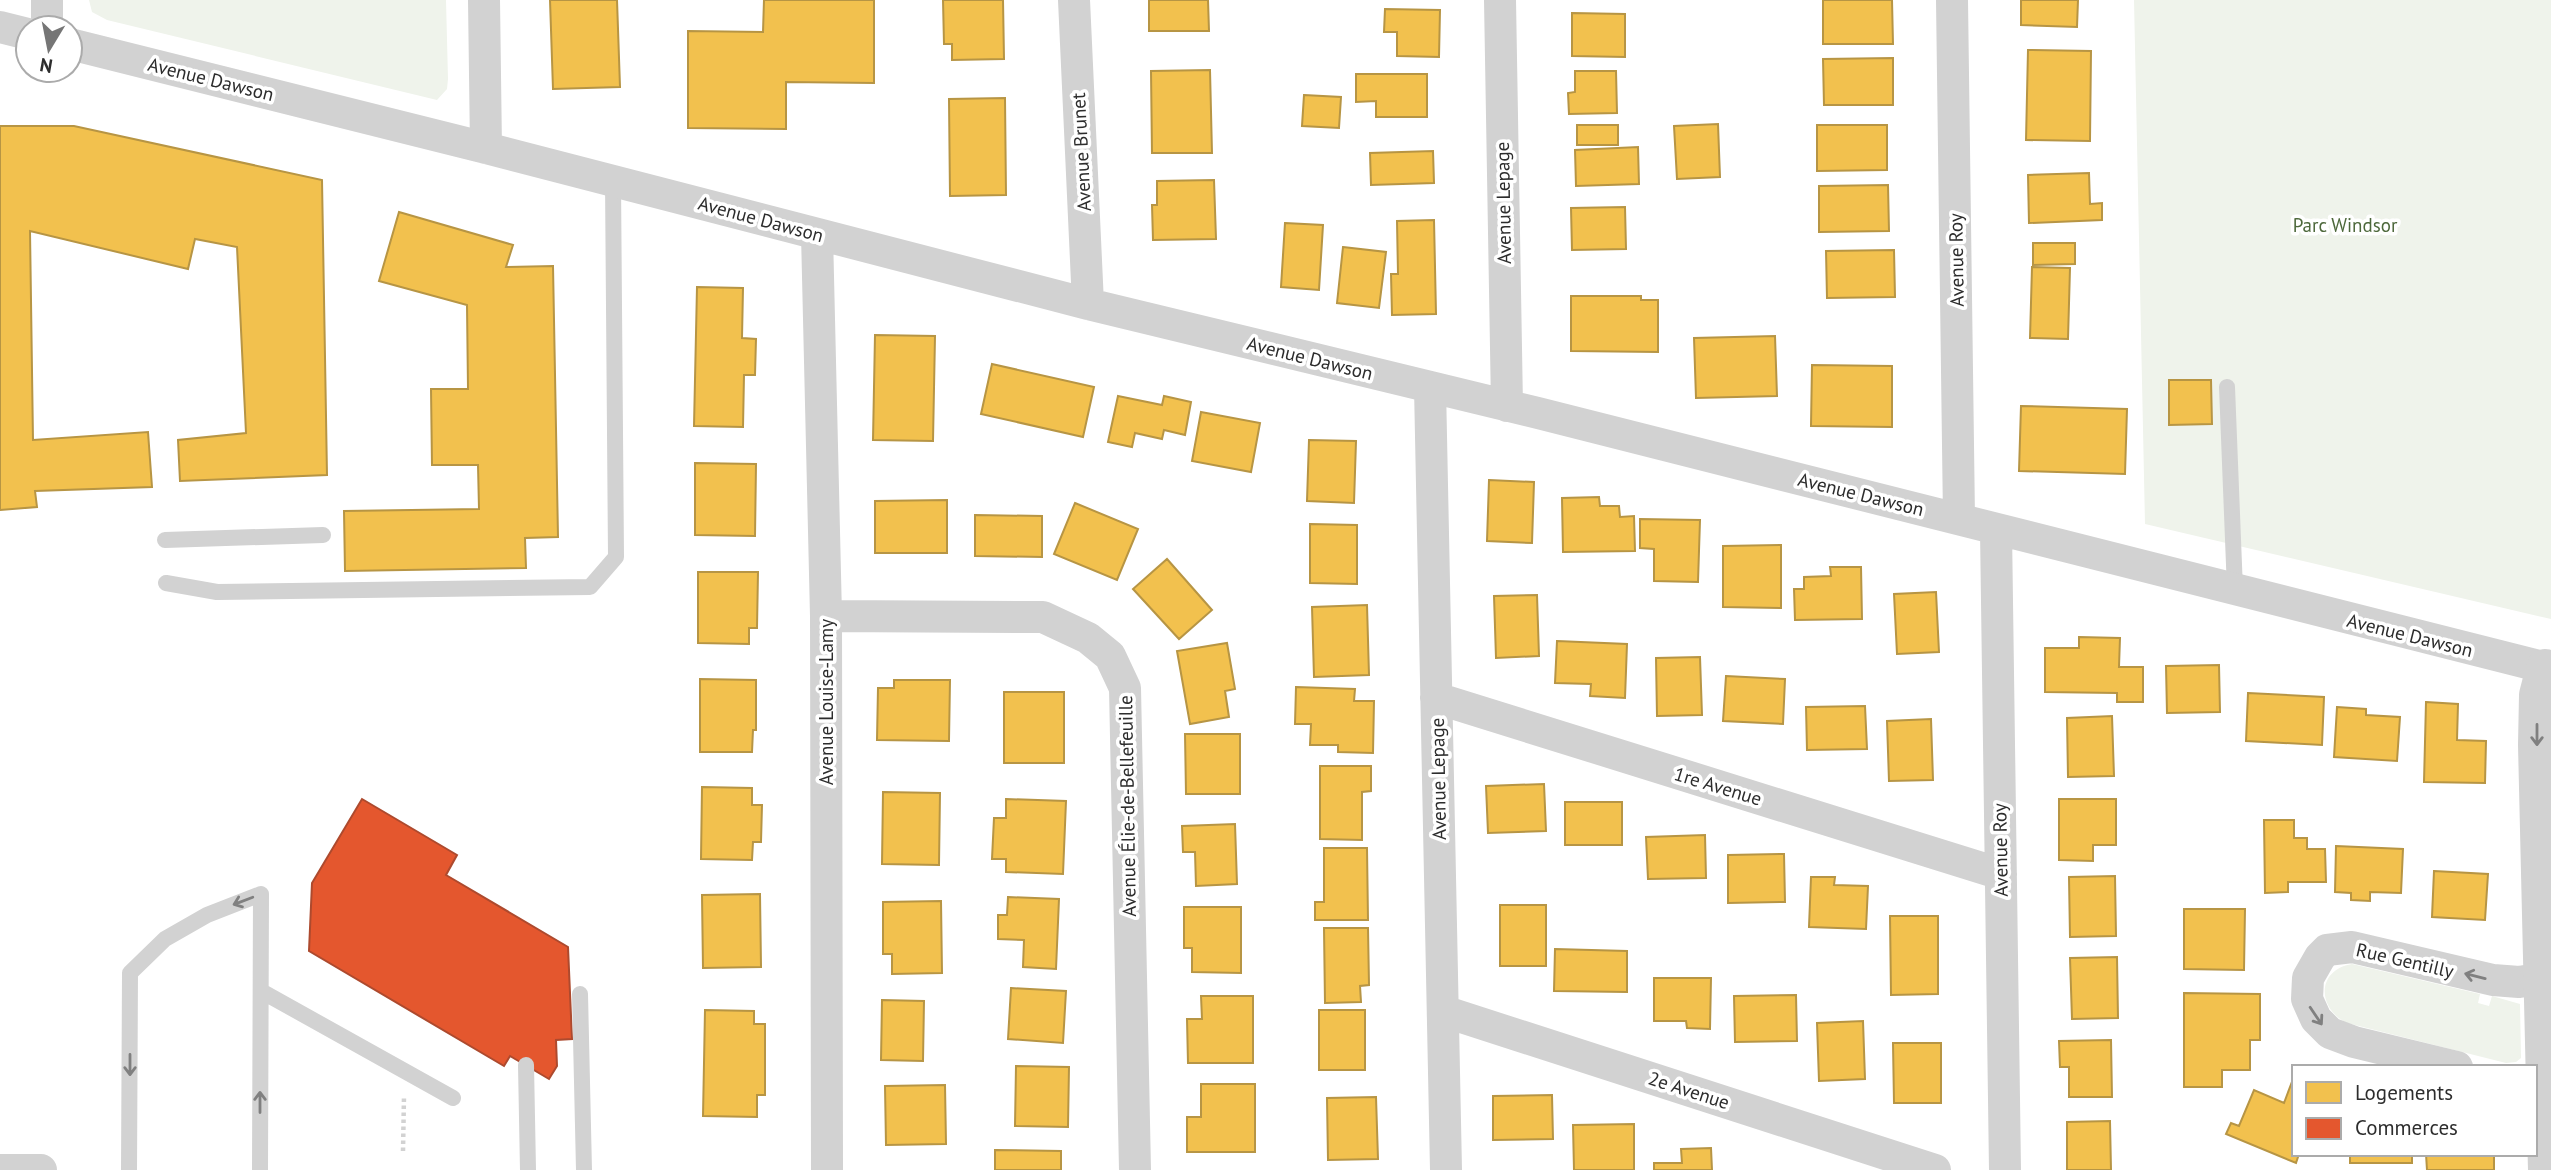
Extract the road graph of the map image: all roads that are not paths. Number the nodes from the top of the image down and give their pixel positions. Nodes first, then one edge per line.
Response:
1 (484, 0) edge
2 (1073, 0) edge
3 (1500, 0) edge
4 (1952, 0) edge
5 (84, 48) edge
6 (486, 148) junction
7 (613, 181) junction
8 (817, 233) junction
9 (1088, 304) junction
10 (1430, 387) junction
11 (2227, 387) dead end
12 (1507, 406) junction
13 (1959, 519) junction
14 (1996, 530) junction
15 (323, 535) dead end
16 (165, 540) dead end
17 (166, 583) dead end
18 (2235, 590) junction
19 (826, 616) junction
20 (2548, 669) edge
21 (1436, 698) junction
22 (2001, 874) junction
23 (2543, 978) junction
24 (261, 991) junction
25 (580, 994) dead end
26 (1443, 1011) junction
27 (526, 1065) dead end
28 (2449, 1065) edge
29 (2540, 1087) edge
30 (453, 1098) dead end
31 (0, 1170) edge
32 (41, 1170) edge
33 (129, 1170) edge
34 (260, 1170) edge
35 (528, 1170) edge
36 (584, 1170) edge
37 (827, 1170) edge
38 (1135, 1170) edge
39 (1446, 1170) edge
40 (1935, 1170) edge
41 (2005, 1170) edge
42 (2547, 1170) edge

1 - 6 street
2 - 9 street, Avenue Brunet
3 - 12 street, Avenue Lepage
4 - 13 street, Avenue Roy
5 - 6 street, Avenue Dawson
6 - 7 street, Avenue Dawson
7 - 8 street, Avenue Dawson
7 - 17 lane
8 - 9 street, Avenue Dawson
8 - 19 street, Avenue Louise-Lamy
9 - 10 street, Avenue Dawson
10 - 12 street, Avenue Dawson
10 - 21 street, Avenue Lepage
11 - 18 lane
12 - 13 street, Avenue Dawson
13 - 14 street, Avenue Dawson
14 - 18 street, Avenue Dawson
14 - 22 street, Avenue Roy
15 - 16 lane
18 - 20 street, Avenue Dawson
19 - 37 street, Avenue Louise-Lamy
19 - 38 street, Avenue Élie-de-Bellefeuille
20 -> 23 street
21 - 22 street, 1re Avenue
21 - 26 street, Avenue Lepage
22 - 41 street, Avenue Roy
23 -> 28 street, Rue Gentilly
23 - 29 street
24 - 30 lane
24 -> 33 lane
34 -> 24 lane
25 - 36 lane
26 - 39 street, Avenue Lepage
26 - 40 street, 2e Avenue
27 - 35 lane
29 - 42 street
31 - 32 street

